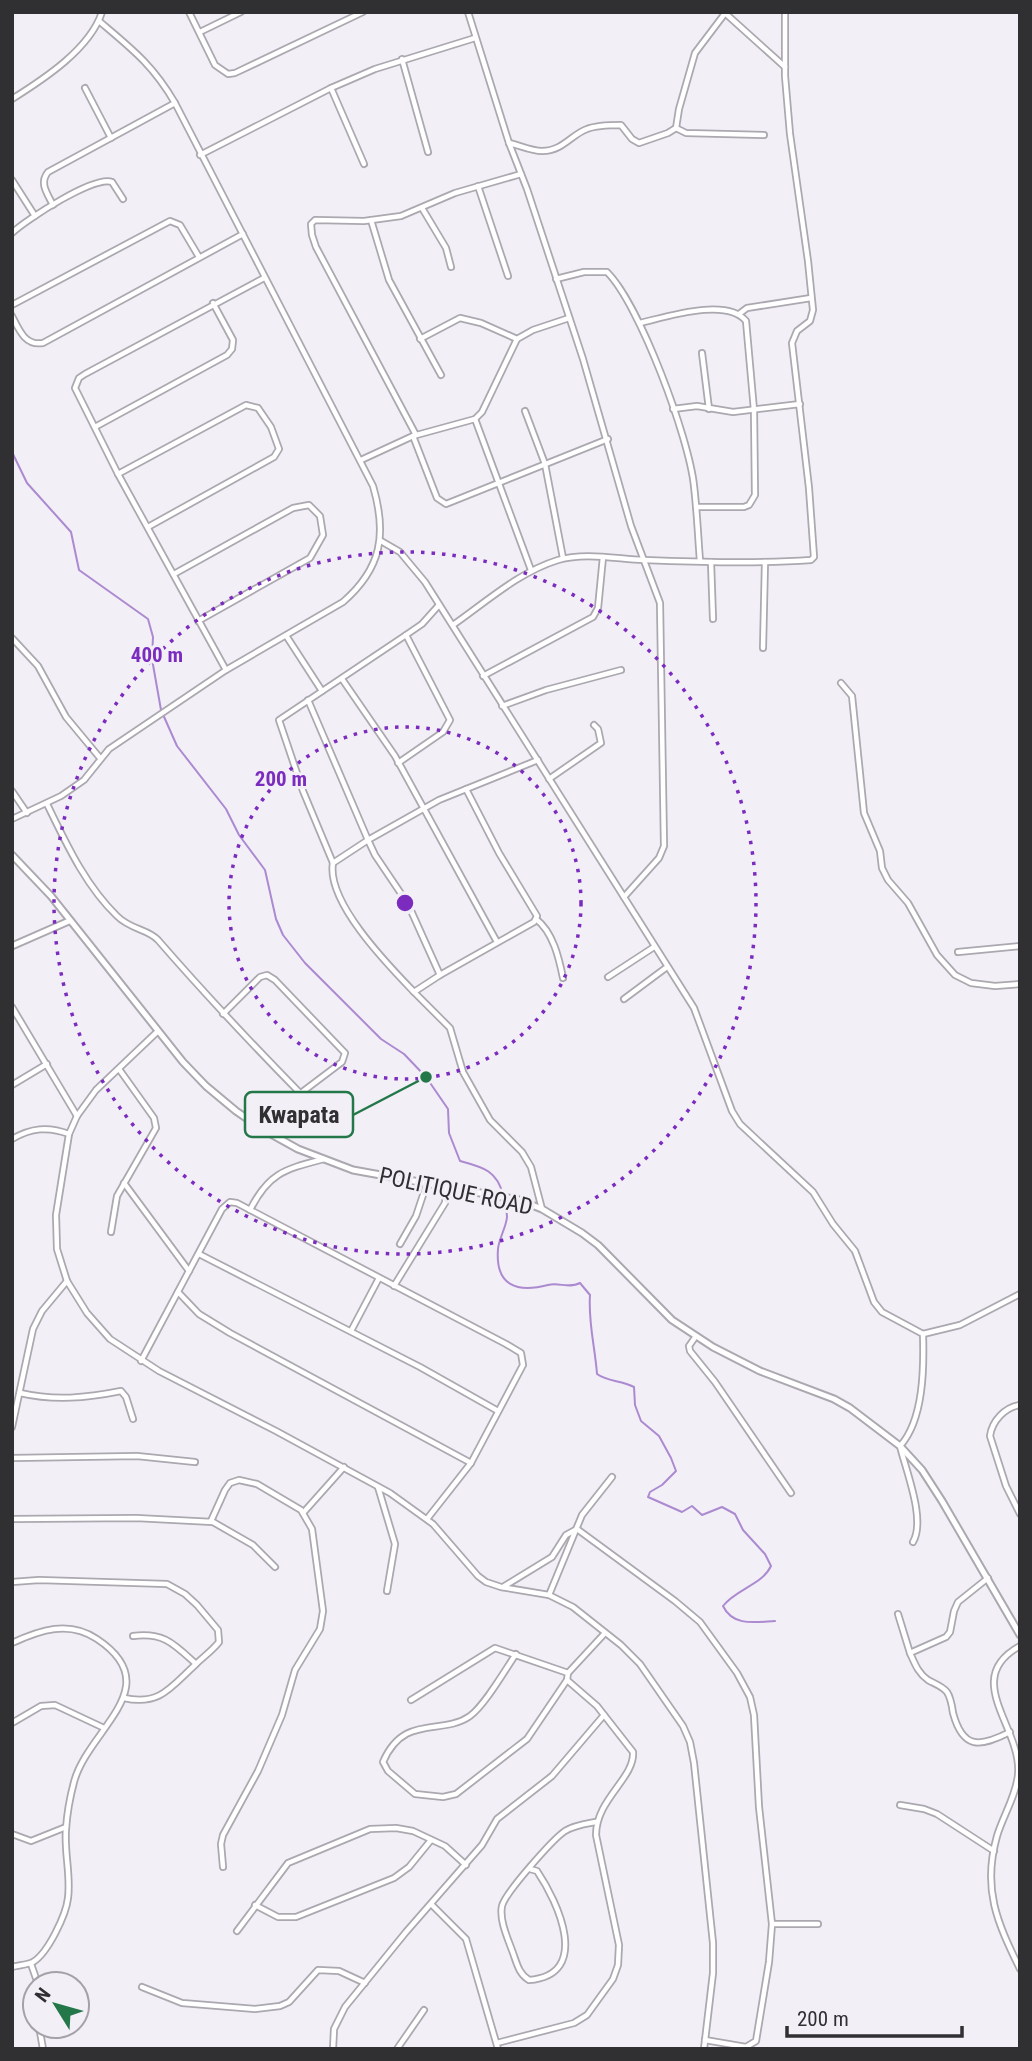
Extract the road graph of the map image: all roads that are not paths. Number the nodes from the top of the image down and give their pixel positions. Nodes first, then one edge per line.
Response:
1 (102, 12) edge
2 (189, 12) edge
3 (241, 12) edge
4 (363, 12) edge
5 (468, 12) edge
6 (785, 12) edge
7 (726, 13) edge
8 (99, 22) junction
9 (200, 32) junction
10 (475, 38) junction
11 (402, 59) junction
12 (785, 67) junction
13 (85, 88) dead end
14 (331, 88) junction
15 (12, 99) edge
16 (174, 103) junction
17 (676, 128) junction
18 (764, 135) dead end
19 (111, 138) junction
20 (509, 143) junction
21 (428, 152) dead end
22 (200, 155) junction
23 (364, 164) dead end
24 (521, 174) junction
25 (12, 180) edge
26 (478, 186) junction
27 (123, 198) dead end
28 (53, 205) junction
29 (422, 208) junction
30 (35, 216) junction
31 (371, 220) junction
32 (12, 233) edge
33 (243, 234) junction
34 (199, 257) junction
35 (451, 267) dead end
36 (508, 276) dead end
37 (264, 278) junction
38 (556, 279) junction
39 (811, 298) junction
40 (213, 303) junction
41 (12, 305) edge
42 (739, 314) junction
43 (12, 316) edge
44 (569, 318) junction
45 (640, 323) junction
46 (420, 339) junction
47 (517, 339) junction
48 (702, 353) dead end
49 (441, 375) dead end
50 (800, 404) junction
51 (673, 409) junction
52 (709, 409) junction
53 (754, 410) junction
54 (525, 411) dead end
55 (475, 419) junction
56 (94, 427) junction
57 (415, 436) junction
58 (608, 439) junction
59 (360, 460) junction
60 (545, 464) junction
61 (118, 474) junction
62 (499, 484) junction
63 (696, 507) junction
64 (148, 527) junction
65 (381, 541) junction
66 (603, 557) junction
67 (563, 558) junction
68 (643, 560) junction
69 (700, 561) junction
70 (711, 562) junction
71 (765, 562) junction
72 (531, 570) junction
73 (174, 574) junction
74 (439, 605) junction
75 (713, 619) dead end
76 (198, 621) junction
77 (453, 625) junction
78 (406, 635) junction
79 (286, 637) junction
80 (12, 638) edge
81 (763, 648) dead end
82 (226, 670) junction
83 (621, 670) dead end
84 (484, 676) junction
85 (342, 679) junction
86 (841, 683) dead end
87 (322, 691) junction
88 (308, 700) junction
89 (502, 706) junction
90 (594, 725) dead end
91 (100, 758) junction
92 (538, 760) junction
93 (398, 764) junction
94 (549, 779) junction
95 (466, 789) junction
96 (12, 791) edge
97 (47, 803) junction
98 (423, 809) junction
99 (27, 813) junction
100 (12, 820) edge
101 (368, 839) junction
102 (12, 855) edge
103 (333, 863) junction
104 (624, 897) junction
105 (536, 919) junction
106 (69, 921) junction
107 (498, 942) junction
108 (12, 946) edge
109 (1020, 946) edge
110 (654, 947) junction
111 (958, 953) dead end
112 (667, 967) junction
113 (440, 975) junction
114 (608, 977) dead end
115 (563, 978) dead end
116 (1020, 984) edge
117 (414, 992) junction
118 (624, 999) dead end
119 (12, 1007) edge
120 (223, 1014) junction
121 (14, 1015) edge
122 (158, 1032) junction
123 (47, 1064) junction
124 (119, 1069) junction
125 (12, 1085) edge
126 (300, 1093) junction
127 (77, 1116) junction
128 (266, 1132) junction
129 (69, 1134) junction
130 (12, 1139) edge
131 (324, 1159) junction
132 (124, 1183) junction
133 (428, 1184) junction
134 (447, 1186) junction
135 (542, 1209) junction
136 (250, 1210) junction
137 (111, 1231) dead end
138 (400, 1244) dead end
139 (198, 1254) junction
140 (189, 1271) junction
141 (379, 1278) junction
142 (67, 1280) junction
143 (394, 1286) junction
144 (178, 1292) junction
145 (1020, 1294) edge
146 (351, 1331) junction
147 (923, 1334) junction
148 (696, 1336) junction
149 (141, 1361) junction
150 (20, 1393) junction
151 (1020, 1405) edge
152 (498, 1411) junction
153 (133, 1419) dead end
154 (12, 1427) edge
155 (900, 1446) junction
156 (12, 1458) edge
157 (195, 1462) dead end
158 (471, 1464) junction
159 (344, 1467) junction
160 (612, 1477) dead end
161 (378, 1486) junction
162 (791, 1493) dead end
163 (303, 1513) junction
164 (1020, 1514) edge
165 (12, 1518) edge
166 (426, 1519) junction
167 (211, 1521) junction
168 (577, 1529) junction
169 (913, 1542) dead end
170 (275, 1567) dead end
171 (988, 1578) junction
172 (12, 1582) edge
173 (502, 1587) junction
174 (387, 1591) dead end
175 (549, 1595) junction
176 (898, 1614) dead end
177 (605, 1633) junction
178 (1020, 1635) edge
179 (133, 1636) dead end
180 (12, 1643) edge
181 (1020, 1646) edge
182 (910, 1653) junction
183 (516, 1654) junction
184 (196, 1664) junction
185 (568, 1673) junction
186 (567, 1680) junction
187 (124, 1698) junction
188 (411, 1700) dead end
189 (604, 1715) junction
190 (12, 1723) edge
191 (104, 1728) junction
192 (1010, 1732) junction
193 (900, 1805) dead end
194 (596, 1822) junction
195 (66, 1827) junction
196 (12, 1834) edge
197 (431, 1840) junction
198 (994, 1851) junction
199 (466, 1865) junction
200 (223, 1867) dead end
201 (530, 1869) junction
202 (256, 1905) junction
203 (432, 1905) junction
204 (772, 1924) junction
205 (818, 1924) dead end
206 (237, 1931) dead end
207 (31, 1964) junction
208 (12, 1967) edge
209 (1019, 1967) edge
210 (33, 1970) edge
211 (365, 1983) junction
212 (142, 1987) dead end
213 (425, 2010) dead end
214 (705, 2040) junction
215 (757, 2041) junction
216 (497, 2046) edge
217 (333, 2049) edge
218 (397, 2049) edge
219 (704, 2049) edge
220 (756, 2049) edge

1 - 8 street
2 - 9 street
3 - 9 street
4 - 9 street
5 - 10 street
6 - 12 street
7 - 12 street
7 - 17 street
8 - 15 street
8 - 16 street
10 - 11 street
10 - 20 street
11 - 14 street
11 - 21 street
12 - 39 street
13 - 19 street
14 - 22 street
14 - 23 street
16 - 19 street
16 - 22 street
17 - 18 street
17 - 20 street
19 - 28 street
20 - 24 street
22 - 33 street
24 - 26 street
24 - 38 street
25 - 30 street
26 - 29 street
26 - 36 street
27 - 28 street
28 - 30 street
29 - 31 street
29 - 35 street
30 - 32 street
31 - 46 street
31 - 57 street
33 - 34 street
33 - 37 street
34 - 41 street
34 - 43 street
37 - 40 street
37 - 59 street
38 - 44 street
38 - 45 street
39 - 42 street
39 - 50 street
40 - 56 street
40 - 56 street
42 - 45 street
42 - 53 street
44 - 47 street
44 - 58 street
45 - 51 street
46 - 47 street
46 - 49 street
47 - 55 street
48 - 52 street
50 - 53 street
50 - 71 street
51 - 52 street
51 - 63 street
52 - 53 street
53 - 63 street
54 - 60 street
55 - 57 street
55 - 62 street
56 - 61 street
57 - 59 street
57 - 62 street
58 - 60 street
58 - 68 street
59 - 65 street
60 - 62 street
60 - 67 street
61 - 64 street
61 - 64 street
62 - 72 street
63 - 69 street
64 - 73 street
65 - 74 street
65 - 79 street
66 - 67 street
66 - 68 street
66 - 84 street
67 - 72 street
68 - 69 street
68 - 104 street
69 - 70 street
70 - 71 street
70 - 75 street
71 - 81 street
72 - 77 street
73 - 76 street
73 - 76 street
74 - 77 street
74 - 78 street
76 - 82 street
77 - 84 street
78 - 85 street
78 - 93 street
79 - 82 street
79 - 87 street
80 - 91 street
82 - 91 street
83 - 89 street
84 - 89 street
85 - 87 street
85 - 93 street
86 - 116 street
87 - 88 street
88 - 101 street
88 - 103 street
89 - 92 street
90 - 94 street
91 - 97 street
92 - 94 street
92 - 95 street
93 - 98 street
94 - 104 street
95 - 98 street
95 - 105 street
96 - 99 street
97 - 99 street
97 - 120 street
98 - 101 street
98 - 107 street
99 - 100 street
101 - 103 street
101 - 113 street
102 - 106 street, POLITIQUE ROAD
103 - 117 street
104 - 110 street
105 - 107 street
105 - 115 street
106 - 108 street
106 - 122 street, POLITIQUE ROAD
107 - 113 street
109 - 111 street
110 - 112 street
110 - 114 street
112 - 118 street
112 - 147 street
113 - 117 street
117 - 135 street
119 - 121 street
120 - 126 street
120 - 126 street
121 - 123 street
122 - 124 street
122 - 128 street, POLITIQUE ROAD
123 - 125 street
123 - 127 street
124 - 127 street
124 - 132 street
126 - 128 street
127 - 129 street
128 - 131 street, POLITIQUE ROAD
129 - 130 street
129 - 142 street
131 - 133 street, POLITIQUE ROAD
131 - 136 street
132 - 137 street
132 - 140 street
133 - 134 street, POLITIQUE ROAD
133 - 138 street
134 - 135 street, POLITIQUE ROAD
134 - 143 street
135 - 148 street, POLITIQUE ROAD
136 - 139 street
136 - 141 street
139 - 140 street
139 - 146 street
140 - 144 street
141 - 143 street
141 - 146 street
142 - 149 street
142 - 150 street
143 - 152 street
144 - 149 street
144 - 158 street
145 - 147 street
146 - 152 street
147 - 155 street
148 - 155 street, POLITIQUE ROAD
148 - 162 street
149 - 159 street
150 - 153 street
150 - 154 street
151 - 164 street
152 - 158 street
155 - 169 street
155 - 171 street, POLITIQUE ROAD
156 - 157 street
158 - 166 street
159 - 161 street
159 - 163 street
160 - 168 street
161 - 166 street
161 - 174 street
163 - 167 street
163 - 200 street
165 - 167 street
166 - 173 street
167 - 170 street
168 - 173 street
168 - 175 street
168 - 204 street
171 - 178 street, POLITIQUE ROAD
171 - 182 street
172 - 184 street
173 - 175 street
175 - 177 street
176 - 182 street
177 - 185 street
177 - 214 street
179 - 184 street
180 - 187 street
181 - 192 street
182 - 192 street
183 - 185 street
183 - 186 street
183 - 188 street
184 - 187 street
185 - 186 street
186 - 189 street
187 - 191 street
189 - 194 street
189 - 199 street
190 - 191 street
191 - 195 street
192 - 198 street
193 - 198 street
194 - 201 street
194 - 216 street
195 - 196 street
195 - 207 street
197 - 199 street
197 - 202 street
197 - 202 street
198 - 209 street
199 - 203 street
201 - 201 street
202 - 206 street
203 - 211 street
203 - 216 street
204 - 205 street
204 - 215 street
207 - 208 street
207 - 210 street
211 - 212 street
211 - 217 street
213 - 218 street
214 - 215 street
214 - 219 street
215 - 220 street

